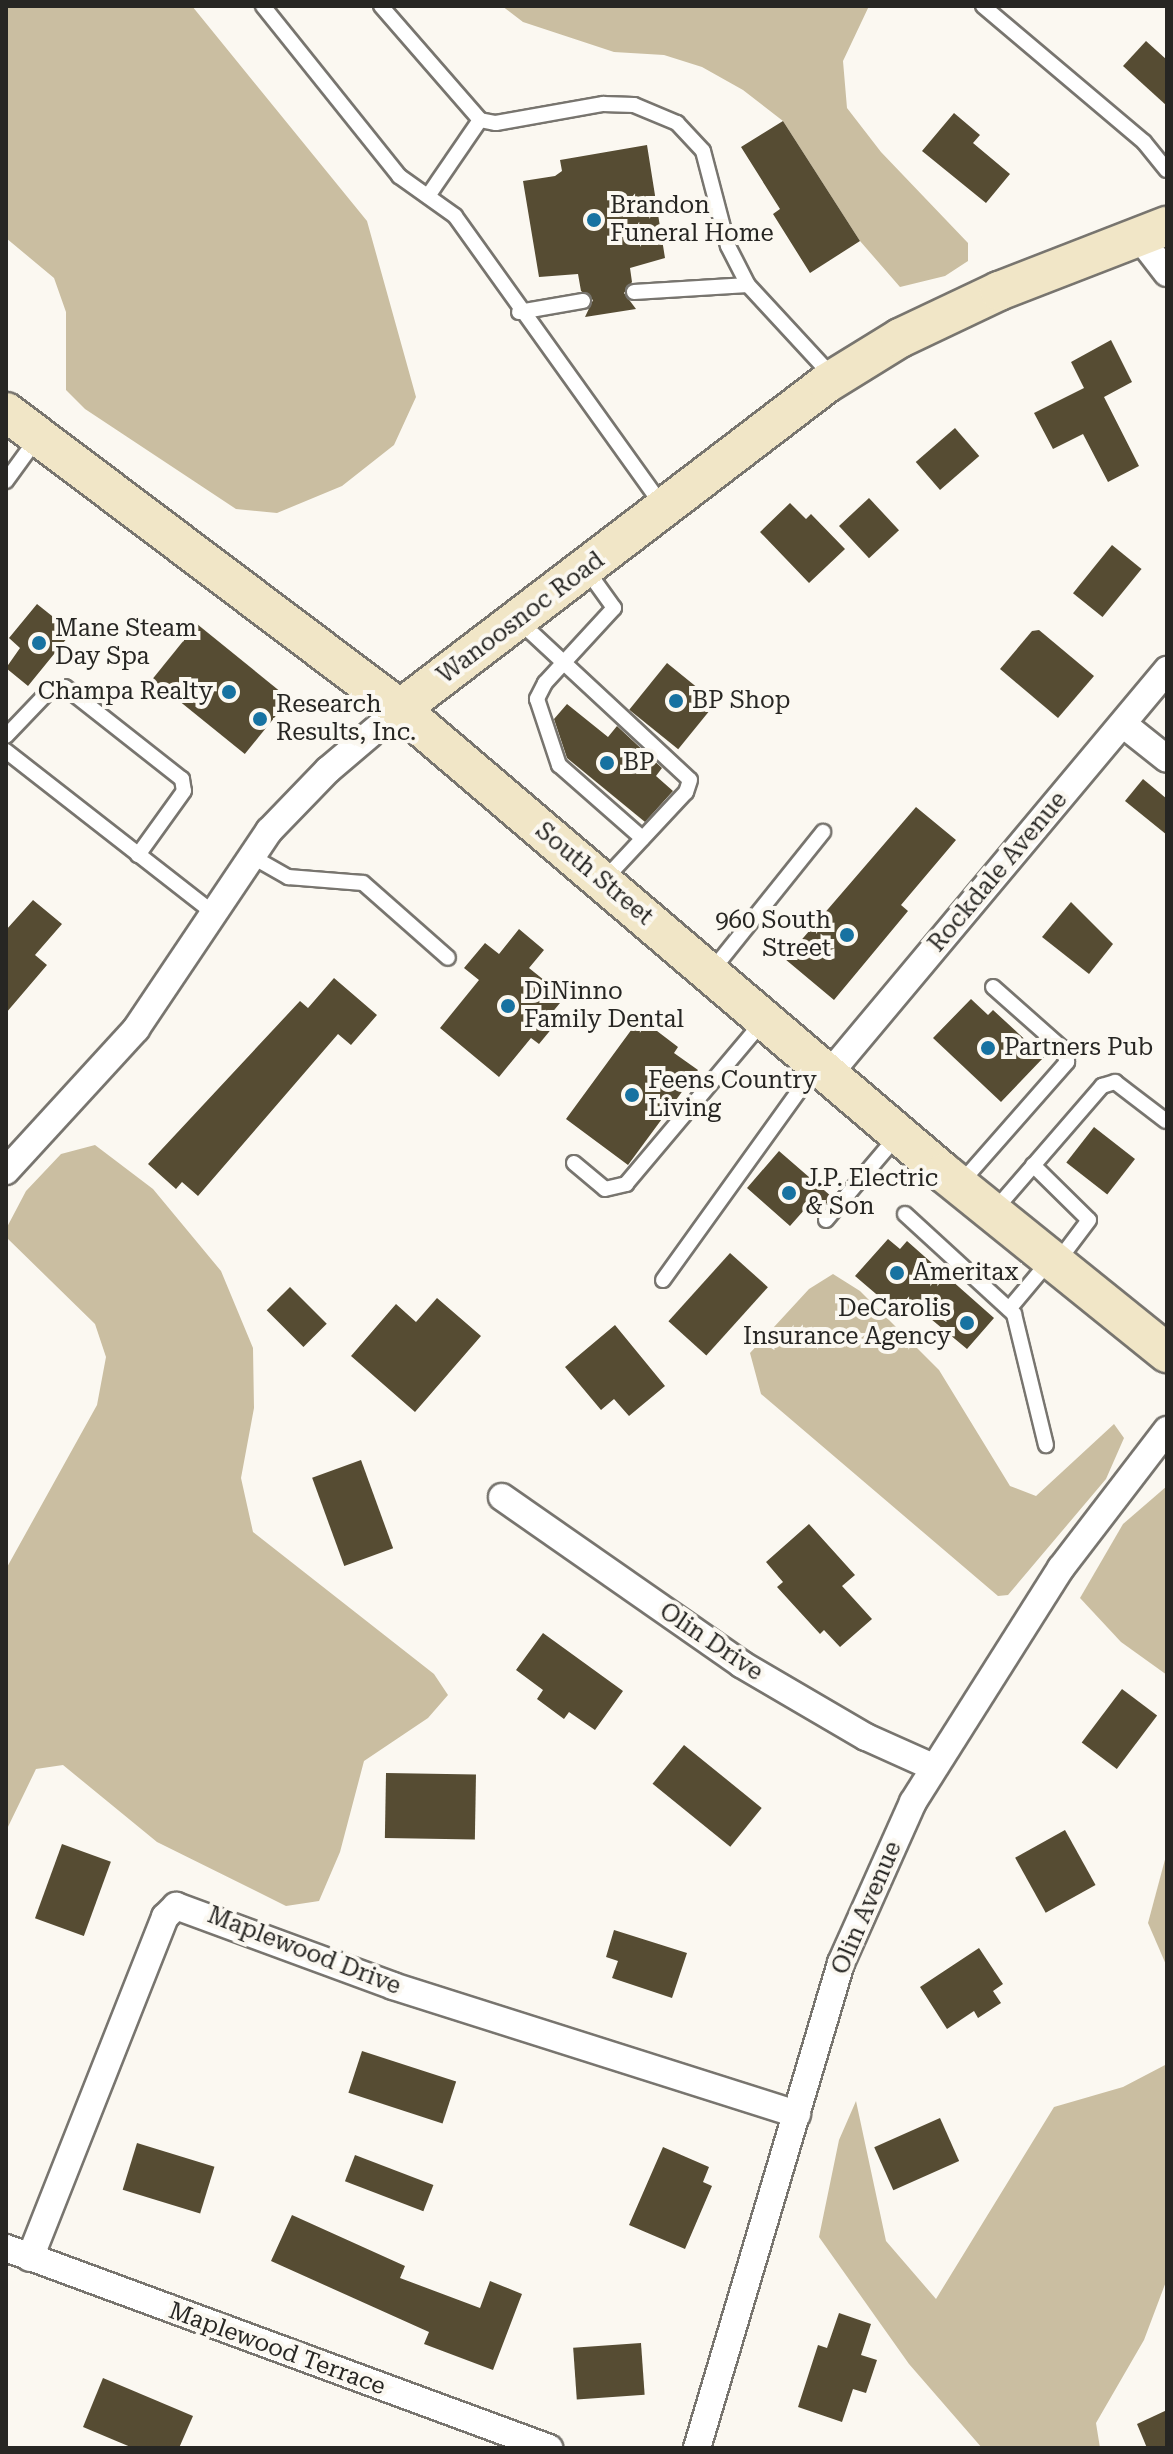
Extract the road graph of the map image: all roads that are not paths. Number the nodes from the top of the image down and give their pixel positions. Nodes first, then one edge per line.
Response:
1 (263, 6) edge
2 (381, 6) edge
3 (983, 6) edge
4 (480, 120) junction
5 (1167, 170) edge
6 (428, 196) junction
7 (1154, 232) edge
8 (1167, 273) edge
9 (748, 285) junction
10 (634, 292) dead end
11 (583, 301) dead end
12 (519, 312) junction
13 (834, 379) junction
14 (6, 412) edge
15 (38, 436) junction
16 (6, 481) edge
17 (665, 508) junction
18 (586, 569) junction
19 (519, 621) junction
20 (564, 662) junction
21 (1167, 670) edge
22 (400, 709) junction
23 (1123, 724) junction
24 (6, 736) edge
25 (6, 751) edge
26 (1167, 759) edge
27 (823, 832) dead end
28 (642, 838) junction
29 (138, 855) junction
30 (251, 856) junction
31 (603, 881) junction
32 (211, 911) junction
33 (448, 958) dead end
34 (710, 973) junction
35 (993, 987) dead end
36 (765, 1020) junction
37 (823, 1070) junction
38 (1166, 1121) edge
39 (899, 1135) junction
40 (574, 1163) dead end
41 (1033, 1165) junction
42 (6, 1171) edge
43 (959, 1185) junction
44 (992, 1212) junction
45 (905, 1214) dead end
46 (826, 1220) dead end
47 (1053, 1261) junction
48 (663, 1280) dead end
49 (1009, 1309) junction
50 (1167, 1353) edge
51 (1167, 1430) edge
52 (1046, 1445) dead end
53 (502, 1497) dead end
54 (933, 1767) junction
55 (797, 2114) junction
56 (18, 2253) edge
57 (549, 2448) edge
58 (697, 2448) edge

1 - 6 lane
2 - 4 lane
3 - 5 lane
4 - 6 lane
4 - 9 lane
6 - 12 lane
7 - 8 street
7 - 13 main road, Wanoosnoc Road
9 - 10 lane
9 - 13 lane
11 - 12 lane
12 - 17 lane
13 - 17 main road, Wanoosnoc Road
14 - 15 main road, South Street
15 - 16 lane
15 - 22 main road, South Street
17 - 18 main road, Wanoosnoc Road
18 - 19 main road, Wanoosnoc Road
18 - 20 lane
19 - 20 lane
19 - 22 main road, Wanoosnoc Road
20 - 28 lane
20 - 28 lane
21 - 23 street, Rockdale Avenue
22 - 30 street, Wanoosnoc Road
22 - 31 main road, South Street
23 - 26 street
23 - 37 street, Rockdale Avenue
24 - 29 lane
25 - 29 lane
27 - 34 lane
28 - 31 lane
29 - 32 lane
30 - 32 street, Wanoosnoc Road
30 - 33 lane
31 - 34 main road, South Street
32 - 42 street, Wanoosnoc Road
34 - 36 main road, South Street
35 - 43 lane
36 - 37 main road, South Street
36 - 40 lane
37 - 39 main road, South Street
37 - 48 lane
38 - 41 lane
39 - 43 main road, South Street
39 - 46 lane
41 - 44 lane
41 - 47 lane
43 - 44 main road, South Street
44 - 47 main road, South Street
45 - 49 lane
47 - 49 lane
47 - 50 main road, South Street
49 - 52 lane
51 - 54 street, Olin Avenue
53 - 54 street, Olin Drive
54 - 55 street, Olin Avenue
55 - 56 street, Maplewood Drive
55 - 58 street, Olin Avenue
56 - 57 street, Maplewood Terrace

